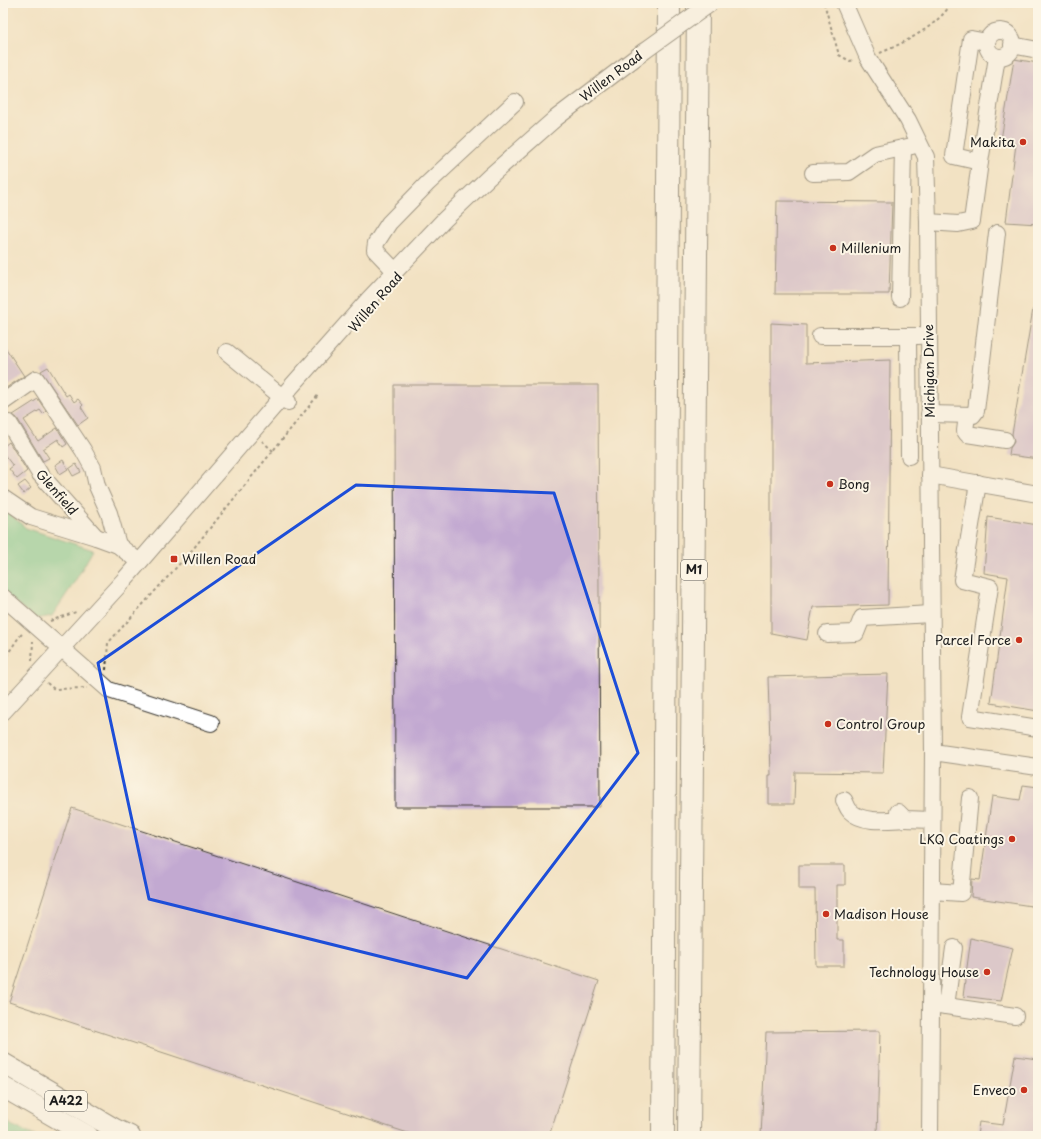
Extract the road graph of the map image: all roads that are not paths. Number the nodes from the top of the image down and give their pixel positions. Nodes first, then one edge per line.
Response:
1 (669, 3) edge
2 (698, 3) edge
3 (712, 3) edge
4 (846, 5) edge
5 (987, 42) junction
6 (1012, 45) junction
7 (1038, 50) edge
8 (997, 57) junction
9 (515, 102) dead end
10 (919, 144) junction
11 (903, 148) junction
12 (980, 162) junction
13 (813, 173) dead end
14 (444, 220) junction
15 (928, 222) junction
16 (997, 233) dead end
17 (395, 270) junction
18 (900, 298) dead end
19 (820, 336) dead end
20 (908, 336) junction
21 (929, 336) junction
22 (228, 352) dead end
23 (285, 399) junction
24 (3, 402) edge
25 (929, 414) junction
26 (967, 415) junction
27 (10, 423) dead end
28 (1005, 440) dead end
29 (909, 456) dead end
30 (930, 475) junction
31 (978, 483) junction
32 (1038, 494) edge
33 (3, 498) edge
34 (96, 537) junction
35 (118, 545) junction
36 (139, 562) junction
37 (3, 597) edge
38 (931, 614) junction
39 (827, 634) dead end
40 (65, 651) junction
41 (3, 712) edge
42 (211, 723) dead end
43 (3, 725) edge
44 (1038, 728) edge
45 (933, 752) junction
46 (1038, 767) edge
47 (970, 798) dead end
48 (844, 800) dead end
49 (932, 820) junction
50 (932, 891) junction
51 (954, 948) dead end
52 (939, 1005) junction
53 (1015, 1016) dead end
54 (3, 1063) edge
55 (3, 1087) edge
56 (88, 1136) edge
57 (130, 1136) edge
58 (663, 1136) edge
59 (689, 1136) edge
60 (930, 1136) edge

1 - 58 highway, M1
2 - 59 highway, M1
3 - 14 street, Willen Road, bridge
4 - 10 street, Michigan Drive
5 - 6 street
5 - 8 street
5 - 12 street
6 - 7 street
6 - 8 street
8 - 12 street
9 - 17 street
10 - 11 street
10 - 15 street, Michigan Drive
11 - 13 street
11 - 18 street
12 - 15 street
14 - 17 street, Willen Road
14 - 23 street, Willen Road
15 - 21 street, Michigan Drive
16 - 26 street
17 - 23 street, Willen Road
19 - 20 street
20 - 21 street
20 - 29 street
21 - 25 street, Michigan Drive
22 - 23 street
23 - 36 street, Willen Road
23 - 40 street, Willen Road
24 - 35 street
25 - 26 street
25 - 30 street, Michigan Drive
26 - 28 street
27 - 34 street, Glenfield
30 - 31 street
30 - 38 street, Michigan Drive
31 - 32 street
31 - 44 street
33 - 34 street
34 - 35 street
35 - 36 street
36 - 40 street, Willen Road
37 - 40 street
38 - 39 street
38 - 45 street, Michigan Drive
40 - 41 street, Willen Road
40 - 42 street
40 - 43 street, Willen Road
45 - 46 street
45 - 49 street, Michigan Drive
47 - 50 street
48 - 49 street
49 - 50 street, Michigan Drive
50 - 52 street, Michigan Drive
51 - 52 street
52 - 53 street
52 - 60 street, Michigan Drive
54 - 57 main road, A422
55 - 56 main road, A422

